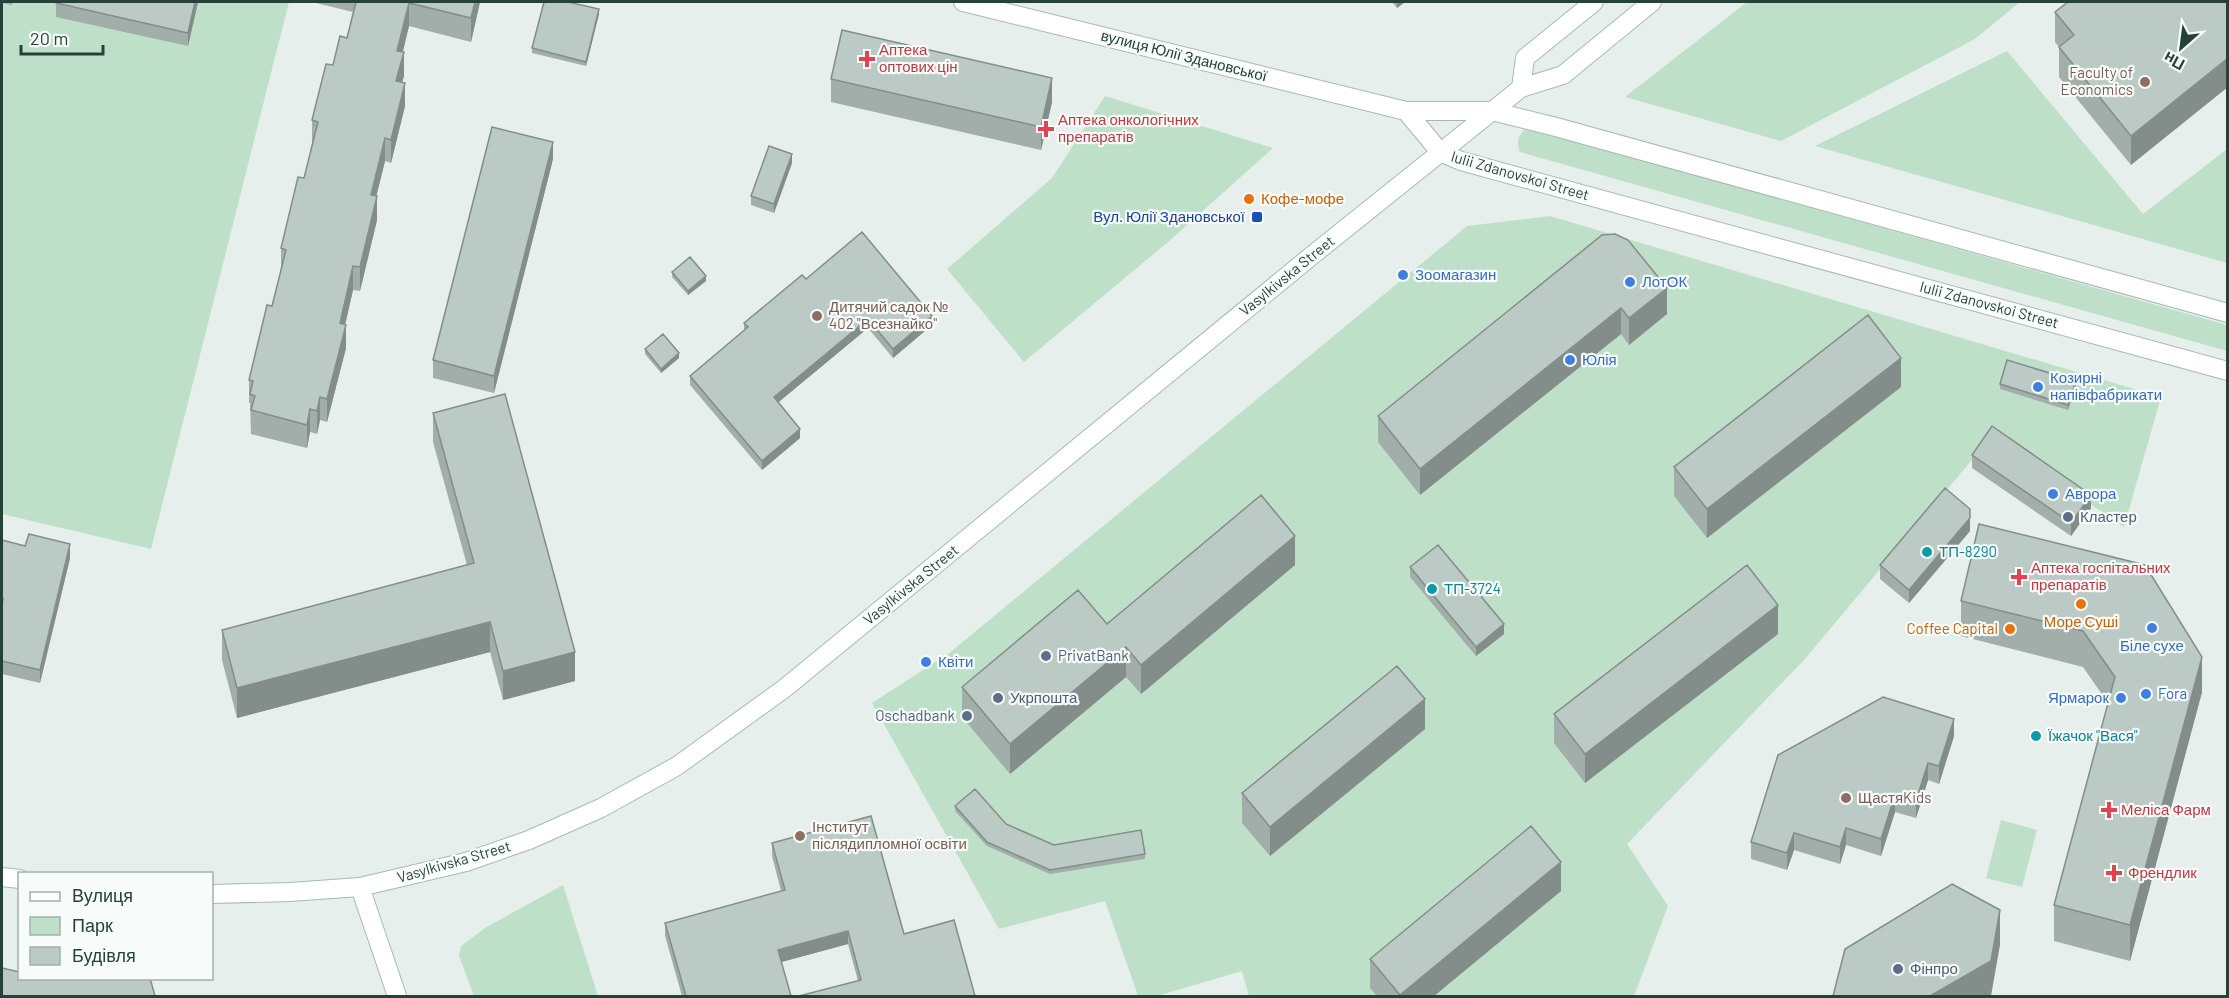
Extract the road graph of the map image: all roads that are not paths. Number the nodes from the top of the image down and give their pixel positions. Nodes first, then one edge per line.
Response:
1 (963, 2) edge
2 (1594, 2) edge
3 (1652, 2) edge
4 (1521, 88) junction
5 (1406, 111) junction
6 (1492, 111) junction
7 (1440, 152) junction
8 (2228, 313) edge
9 (2228, 371) edge
10 (2, 877) edge
11 (18, 879) edge
12 (360, 887) junction
13 (213, 894) edge
14 (397, 996) edge

1 - 5 street, вулиця Юлії Здановської
2 - 4 street
3 - 4 street, Vasylkivska Street
4 - 6 street, Vasylkivska Street
5 - 6 street
5 - 7 street, Iulii Zdanovskoi Street
6 - 7 street, Vasylkivska Street
6 - 8 street
7 - 9 street, Iulii Zdanovskoi Street
7 - 12 street, Vasylkivska Street
10 - 11 street
12 - 13 street, Vasylkivska Street
12 - 14 street

